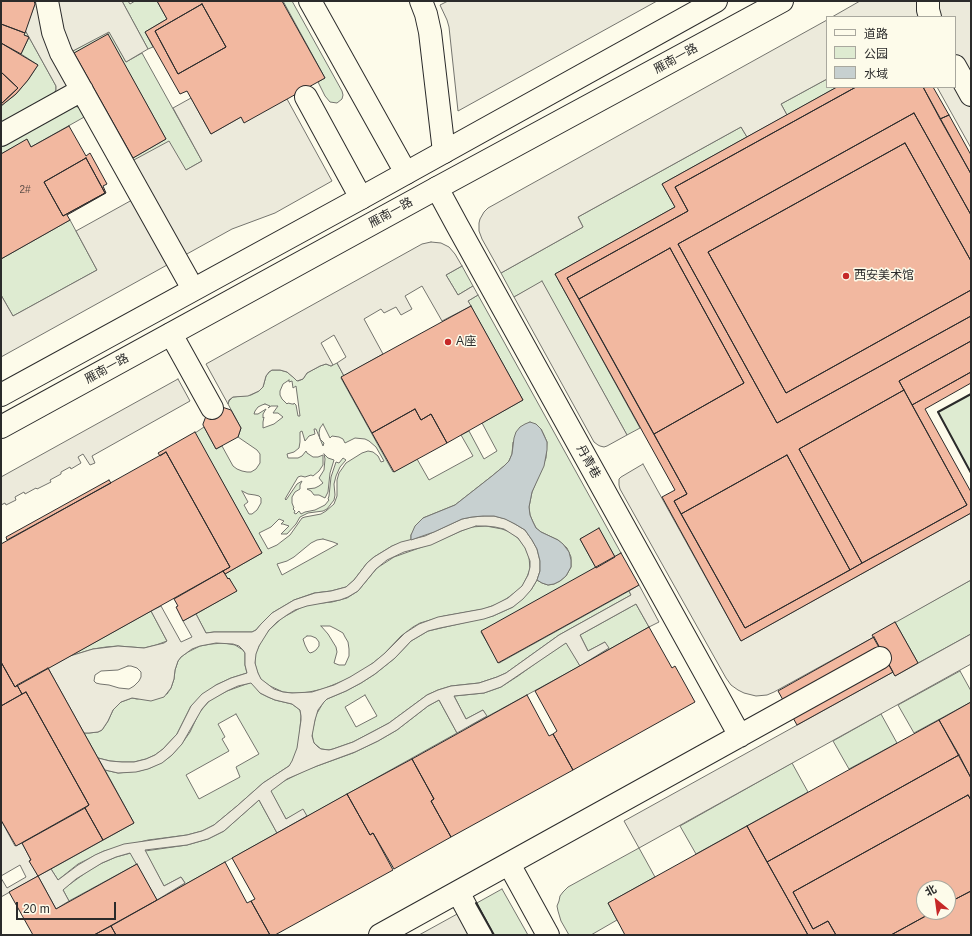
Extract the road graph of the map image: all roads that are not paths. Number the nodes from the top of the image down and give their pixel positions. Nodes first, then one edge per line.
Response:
1 (47, 1) edge
2 (310, 1) edge
3 (421, 1) edge
4 (716, 1) edge
5 (782, 1) edge
6 (928, 1) edge
7 (930, 16) edge
8 (956, 68) edge
9 (82, 90) junction
10 (971, 95) edge
11 (306, 97) dead end
12 (1, 135) edge
13 (444, 152) junction
14 (406, 173) junction
15 (437, 188) junction
16 (361, 198) junction
17 (193, 290) junction
18 (171, 334) junction
19 (1, 395) edge
20 (212, 408) dead end
21 (1, 427) edge
22 (880, 658) dead end
23 (740, 736) junction
24 (509, 864) junction
25 (458, 892) junction
26 (380, 935) edge
27 (481, 935) edge
28 (548, 935) edge

1 - 9 main road
2 - 14 main road
3 - 13 main road
4 - 13 main road
5 - 15 main road, 雁南一路
6 - 7 main road
8 - 10 main road
9 - 12 main road
9 - 17 main road
11 - 16 main road
13 - 14 main road
14 - 16 main road
15 - 18 main road, 雁南一路
15 - 23 main road, 丹青巷
16 - 17 main road
17 - 19 main road
18 - 20 main road
18 - 21 main road, 雁南一路
22 - 23 main road
23 - 24 main road
24 - 25 main road
24 - 28 main road
25 - 26 main road
25 - 27 main road

